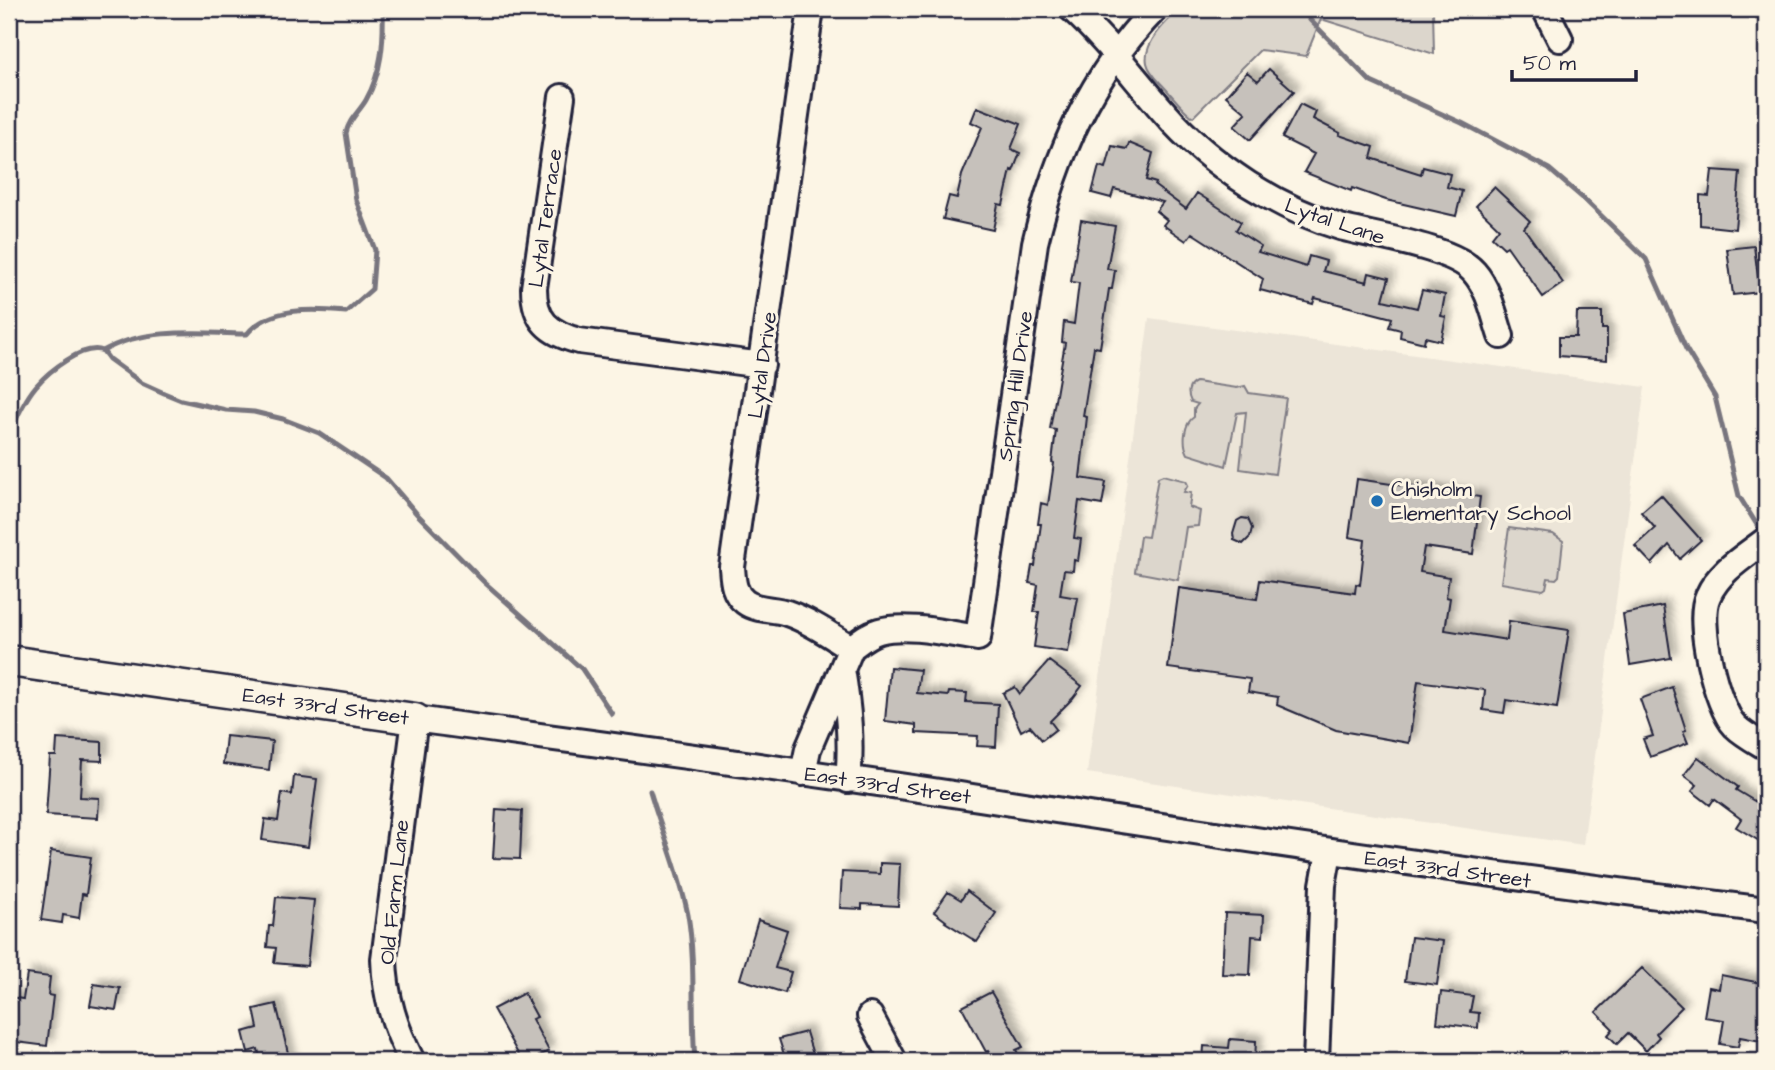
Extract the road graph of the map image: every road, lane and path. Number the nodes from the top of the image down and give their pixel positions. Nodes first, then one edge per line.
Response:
1 (811, 9) edge
2 (1072, 9) edge
3 (1155, 9) edge
4 (1545, 9) edge
5 (1560, 39) dead end
6 (1116, 55) junction
7 (562, 97) dead end
8 (1501, 336) dead end
9 (762, 365) junction
10 (1759, 546) edge
11 (846, 659) junction
12 (9, 661) edge
13 (415, 719) junction
14 (1766, 747) edge
15 (803, 773) junction
16 (848, 780) junction
17 (1329, 852) junction
18 (1766, 910) edge
19 (870, 1016) dead end
20 (412, 1061) edge
21 (894, 1061) edge
22 (1316, 1061) edge

1 - 9 street, Lytal Drive
2 - 6 street, Lytal Lane
3 - 6 street, Spring Hill Drive
4 - 5 street
6 - 8 street, Lytal Lane
6 - 11 street, Spring Hill Drive
7 - 9 street, Lytal Terrace
9 - 11 street, Lytal Drive
10 - 14 street
11 - 15 street
11 - 16 street
12 - 13 main road, East 33rd Street
13 - 15 street, East 33rd Street
13 - 20 street, Old Farm Lane
15 - 16 street, East 33rd Street
16 - 17 street, East 33rd Street
17 - 18 street, East 33rd Street
17 - 22 street
19 - 21 street

